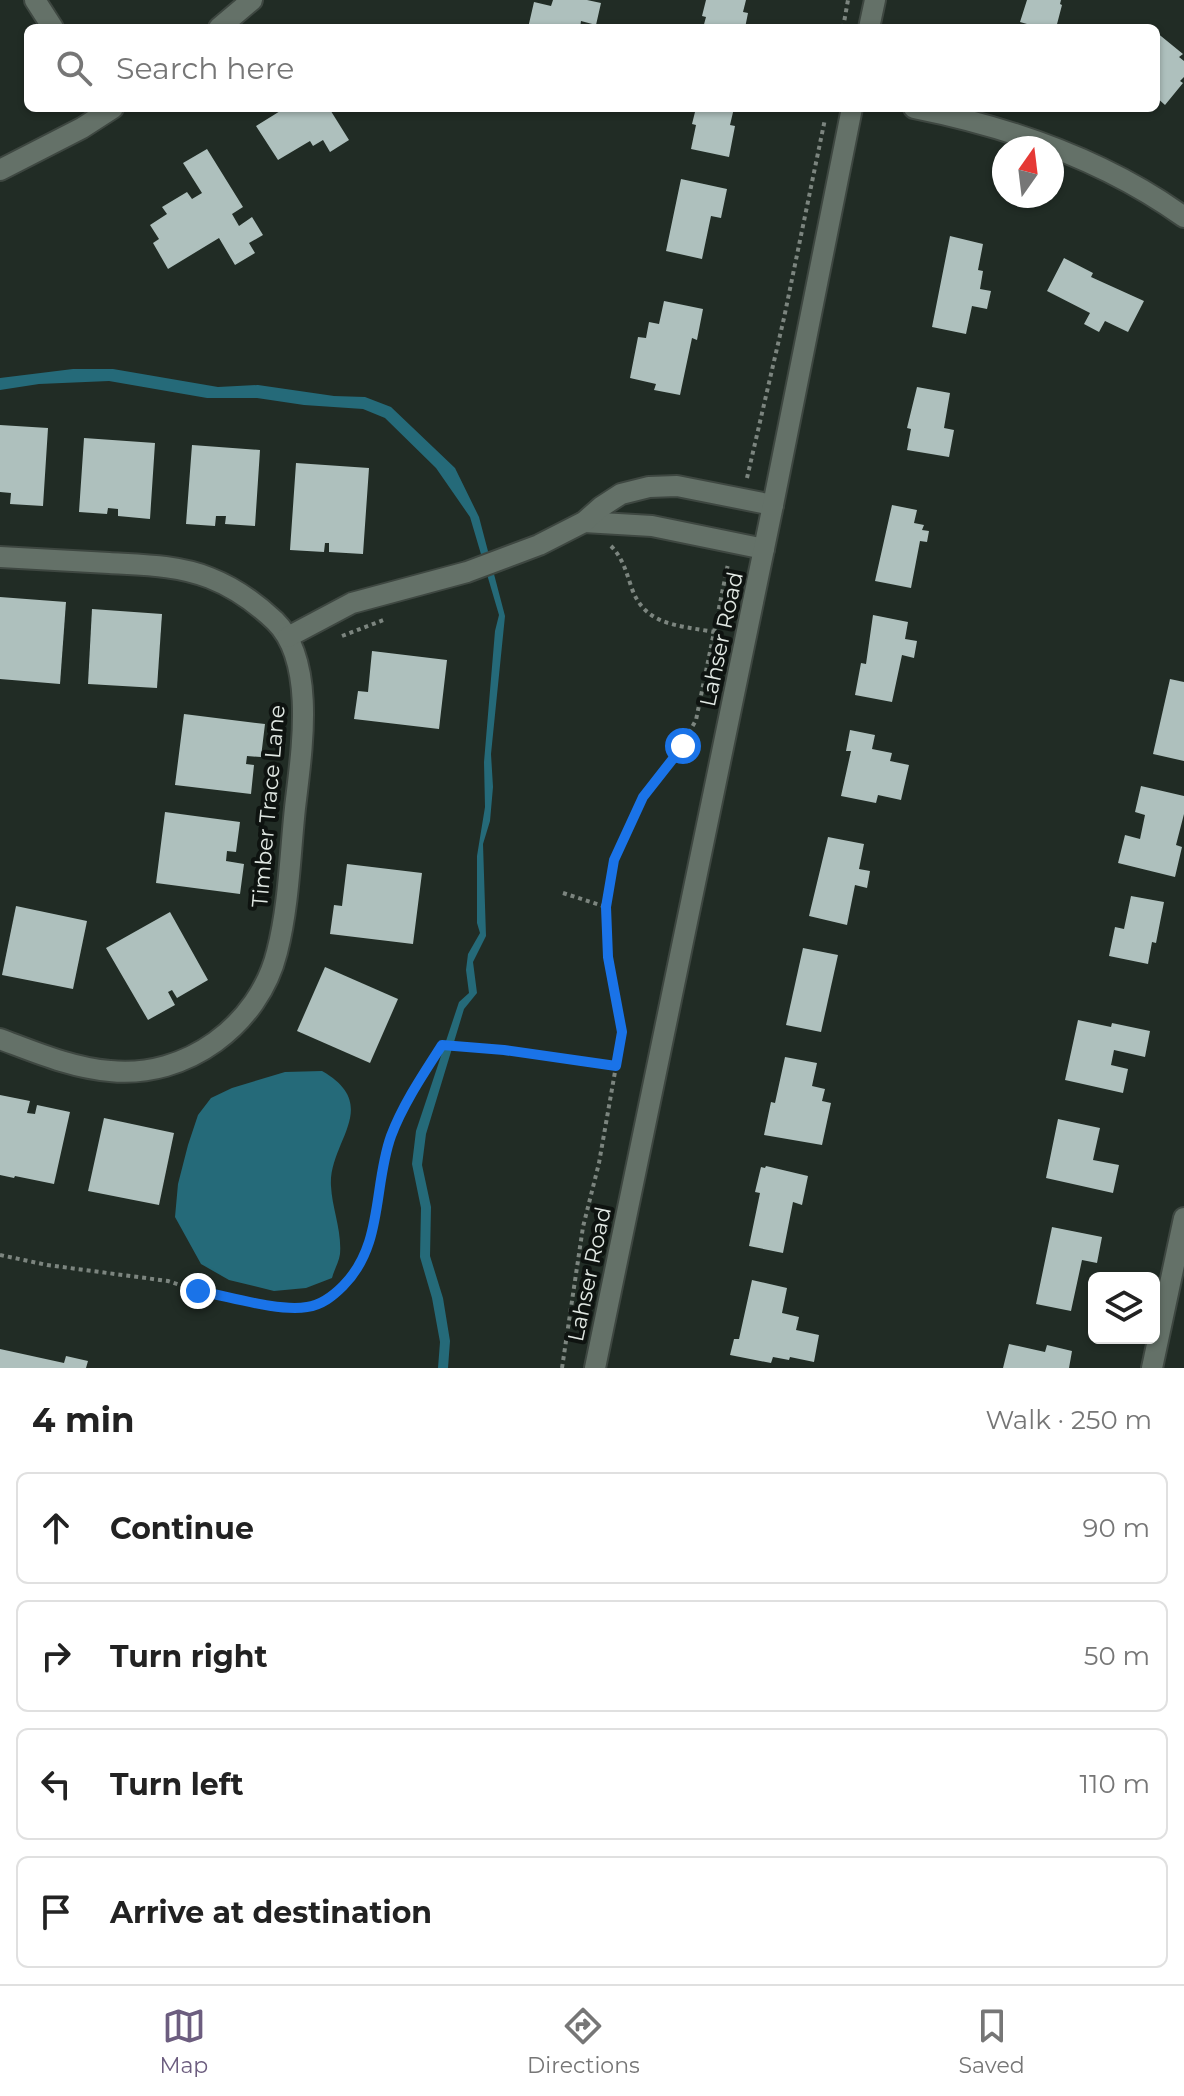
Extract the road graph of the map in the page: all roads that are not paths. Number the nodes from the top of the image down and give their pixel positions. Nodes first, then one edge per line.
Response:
1 (35, 0) edge
2 (252, 0) edge
3 (875, 0) edge
4 (50, 24) edge
5 (224, 24) edge
6 (870, 24) edge
7 (103, 112) edge
8 (851, 112) edge
9 (930, 112) edge
10 (3, 169) edge
11 (1184, 217) edge
12 (773, 505) junction
13 (584, 522) junction
14 (764, 549) junction
15 (0, 557) edge
16 (288, 637) junction
17 (0, 1039) edge
18 (1184, 1218) edge
19 (595, 1368) edge
20 (1152, 1368) edge

1 - 4 street
2 - 5 street
3 - 6 street
7 - 10 street
8 - 12 street, Lahser Road
9 - 11 street
12 - 13 street
12 - 14 street, Lahser Road
13 - 14 street
13 - 16 street
14 - 19 street, Lahser Road
15 - 16 street, Timber Trace Lane
16 - 17 street, Timber Trace Lane
18 - 20 street

